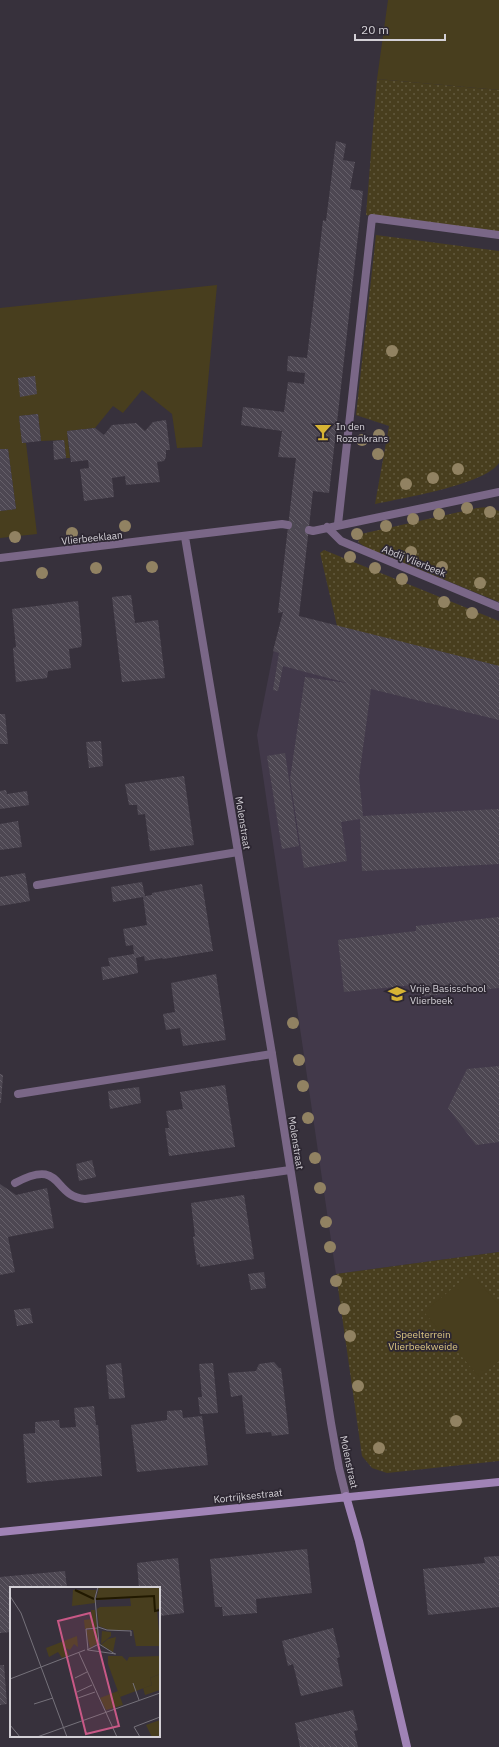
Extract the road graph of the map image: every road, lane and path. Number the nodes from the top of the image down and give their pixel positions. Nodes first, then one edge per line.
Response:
1 (499, 236) edge
2 (499, 492) edge
3 (338, 524) junction
4 (288, 525) tunnel mouth
5 (327, 527) junction
6 (309, 530) tunnel mouth
7 (186, 537) junction
8 (0, 558) edge
9 (499, 607) edge
10 (238, 852) junction
11 (37, 885) dead end
12 (272, 1054) junction
13 (18, 1094) dead end
14 (290, 1170) junction
15 (15, 1183) dead end
16 (499, 1482) edge
17 (346, 1496) junction
18 (0, 1532) edge
19 (407, 1747) edge

1 - 3 street
2 - 3 street
3 - 5 street
4 - 7 street
5 - 6 street
5 - 9 street, Abdij Vlierbeek
7 - 8 street, Vlierbeeklaan
7 - 10 street, Molenstraat
10 - 11 street
10 - 12 street, Molenstraat
12 - 13 street
12 - 14 street, Molenstraat
14 - 15 street
14 - 17 street, Molenstraat
16 - 17 street, Kortrijksestraat
17 - 18 street, Kortrijksestraat
17 - 19 street, Molenstraat

